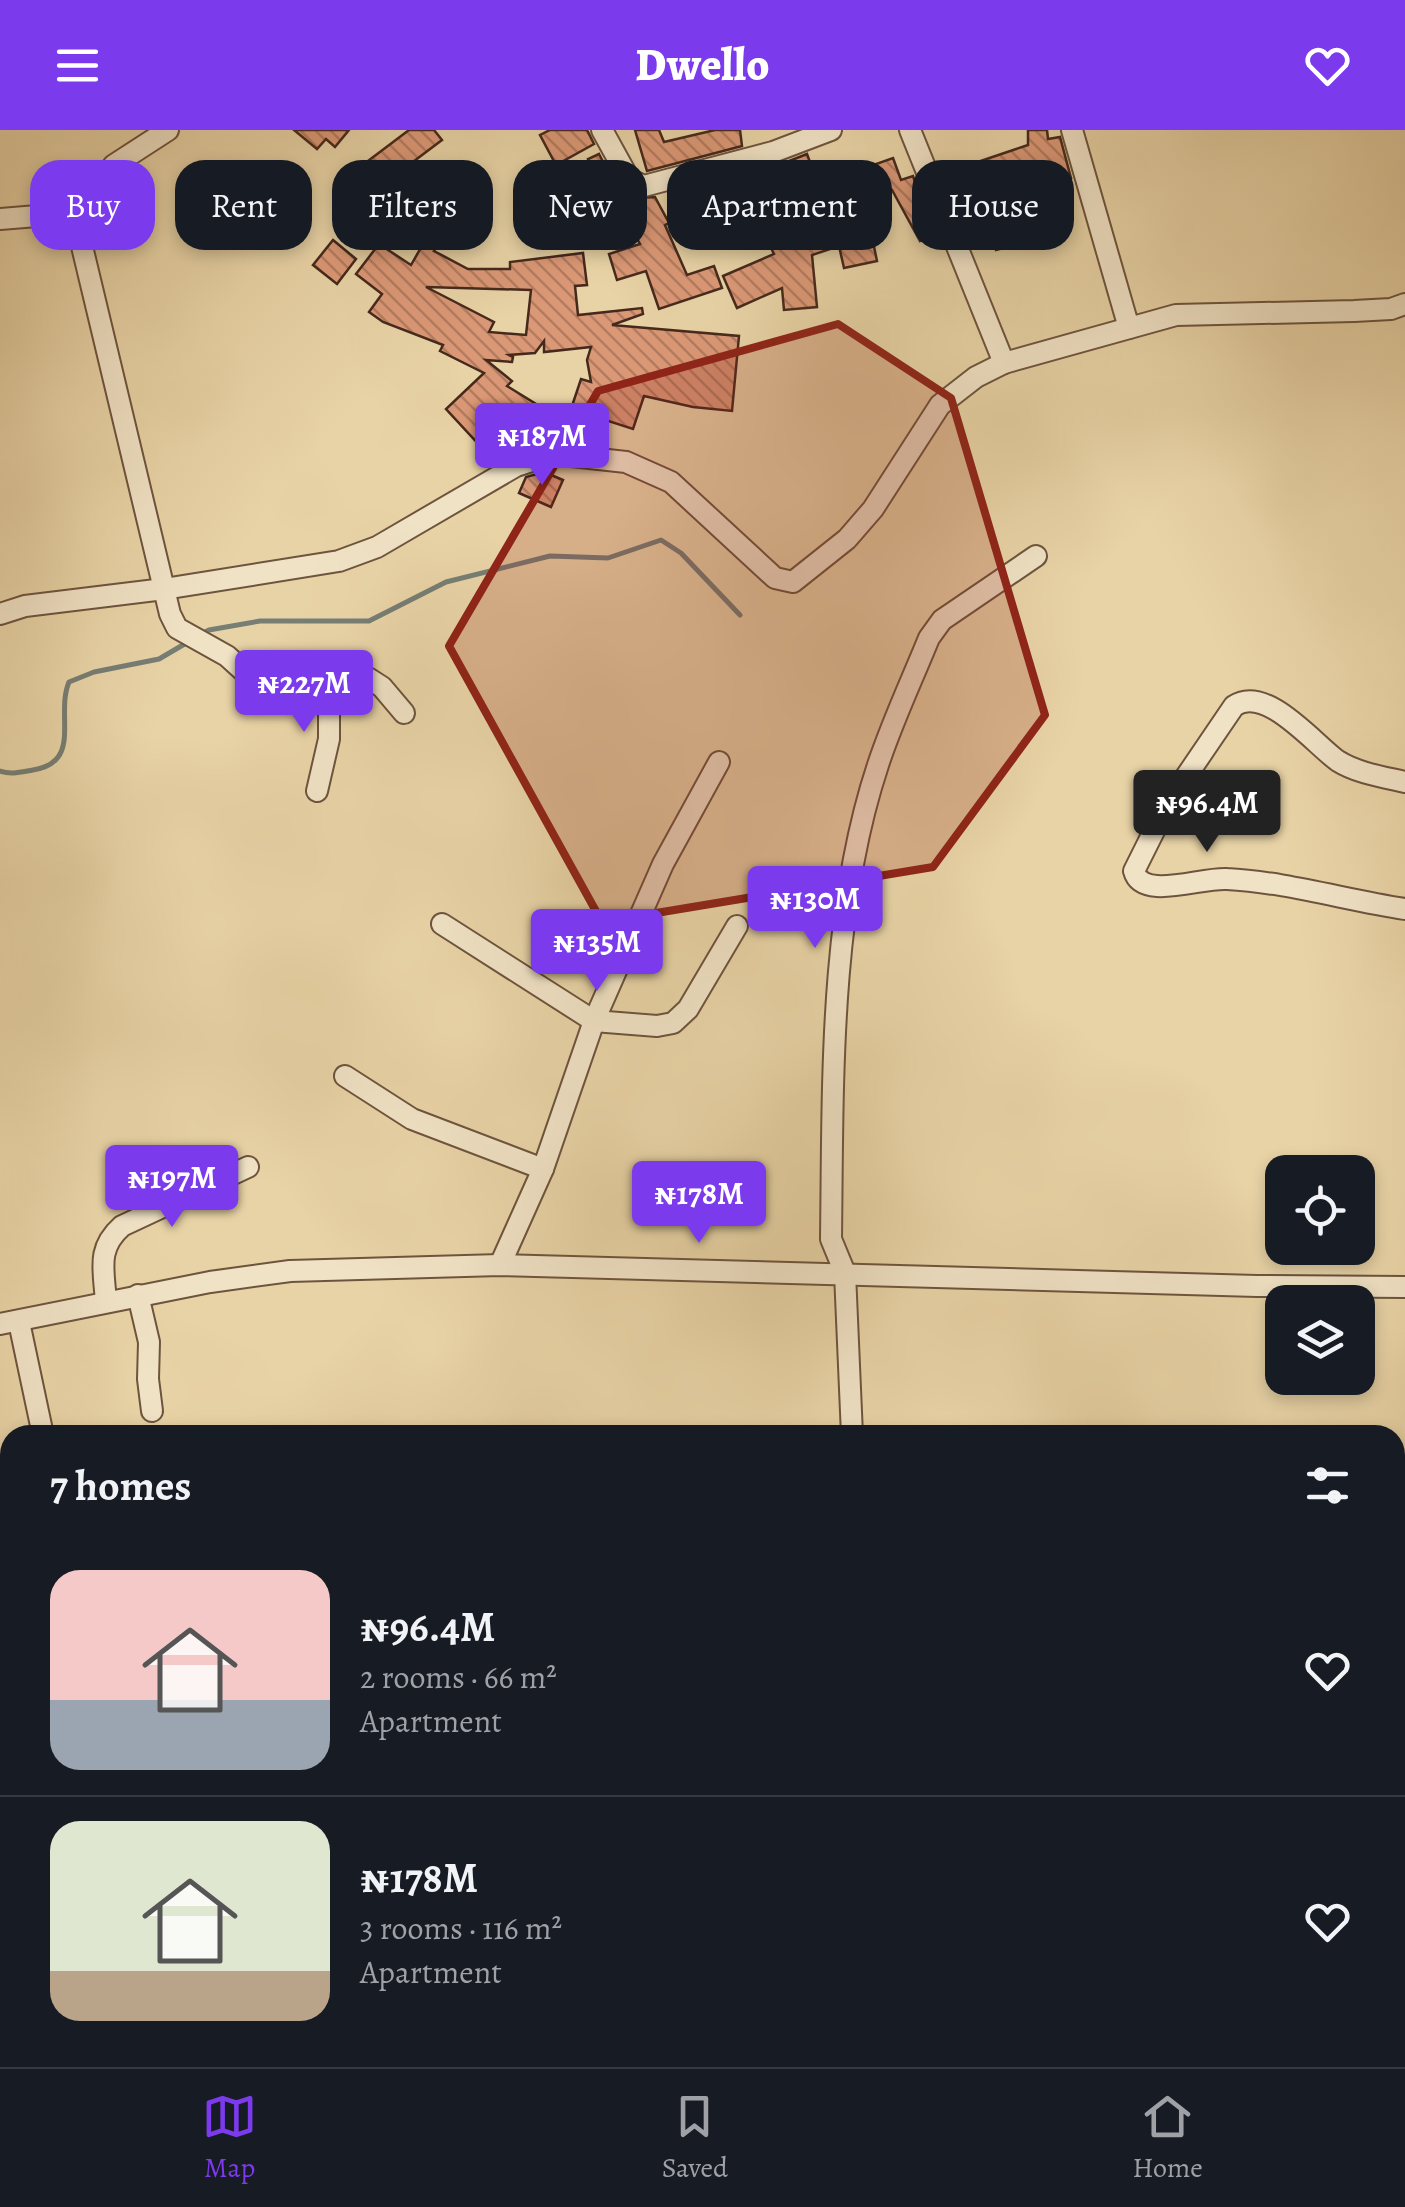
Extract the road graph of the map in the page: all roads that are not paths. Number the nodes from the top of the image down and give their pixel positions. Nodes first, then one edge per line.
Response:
1 (168, 130) edge
2 (602, 130) edge
3 (831, 130) edge
4 (910, 130) edge
5 (1072, 130) edge
6 (122, 160) edge
7 (30, 216) edge
8 (0, 218) edge
9 (83, 250) edge
10 (1405, 304) edge
11 (1128, 328) junction
12 (1004, 363) junction
13 (1036, 556) dead end
14 (164, 589) junction
15 (0, 614) edge
16 (329, 684) junction
17 (404, 713) dead end
18 (719, 762) dead end
19 (1405, 782) edge
20 (317, 791) dead end
21 (1405, 909) edge
22 (442, 924) dead end
23 (736, 926) dead end
24 (594, 1021) junction
25 (345, 1076) dead end
26 (248, 1167) dead end
27 (543, 1169) junction
28 (500, 1266) junction
29 (845, 1273) junction
30 (1405, 1287) edge
31 (138, 1296) junction
32 (106, 1302) junction
33 (5, 1323) edge
34 (152, 1411) dead end
35 (40, 1425) edge
36 (852, 1425) edge

1 - 6 street
2 - 3 street
4 - 12 street
5 - 11 street
7 - 8 street
9 - 14 street
10 - 11 street
11 - 12 street
12 - 14 street
13 - 29 street
14 - 15 street
14 - 16 street
16 - 17 street
16 - 20 street
18 - 24 street
19 - 21 street
22 - 24 street
23 - 24 street
24 - 27 street
25 - 27 street
26 - 32 street
27 - 28 street
28 - 29 street
28 - 31 street
29 - 30 street
29 - 36 street
31 - 32 street
31 - 34 street
32 - 33 street
33 - 35 street

